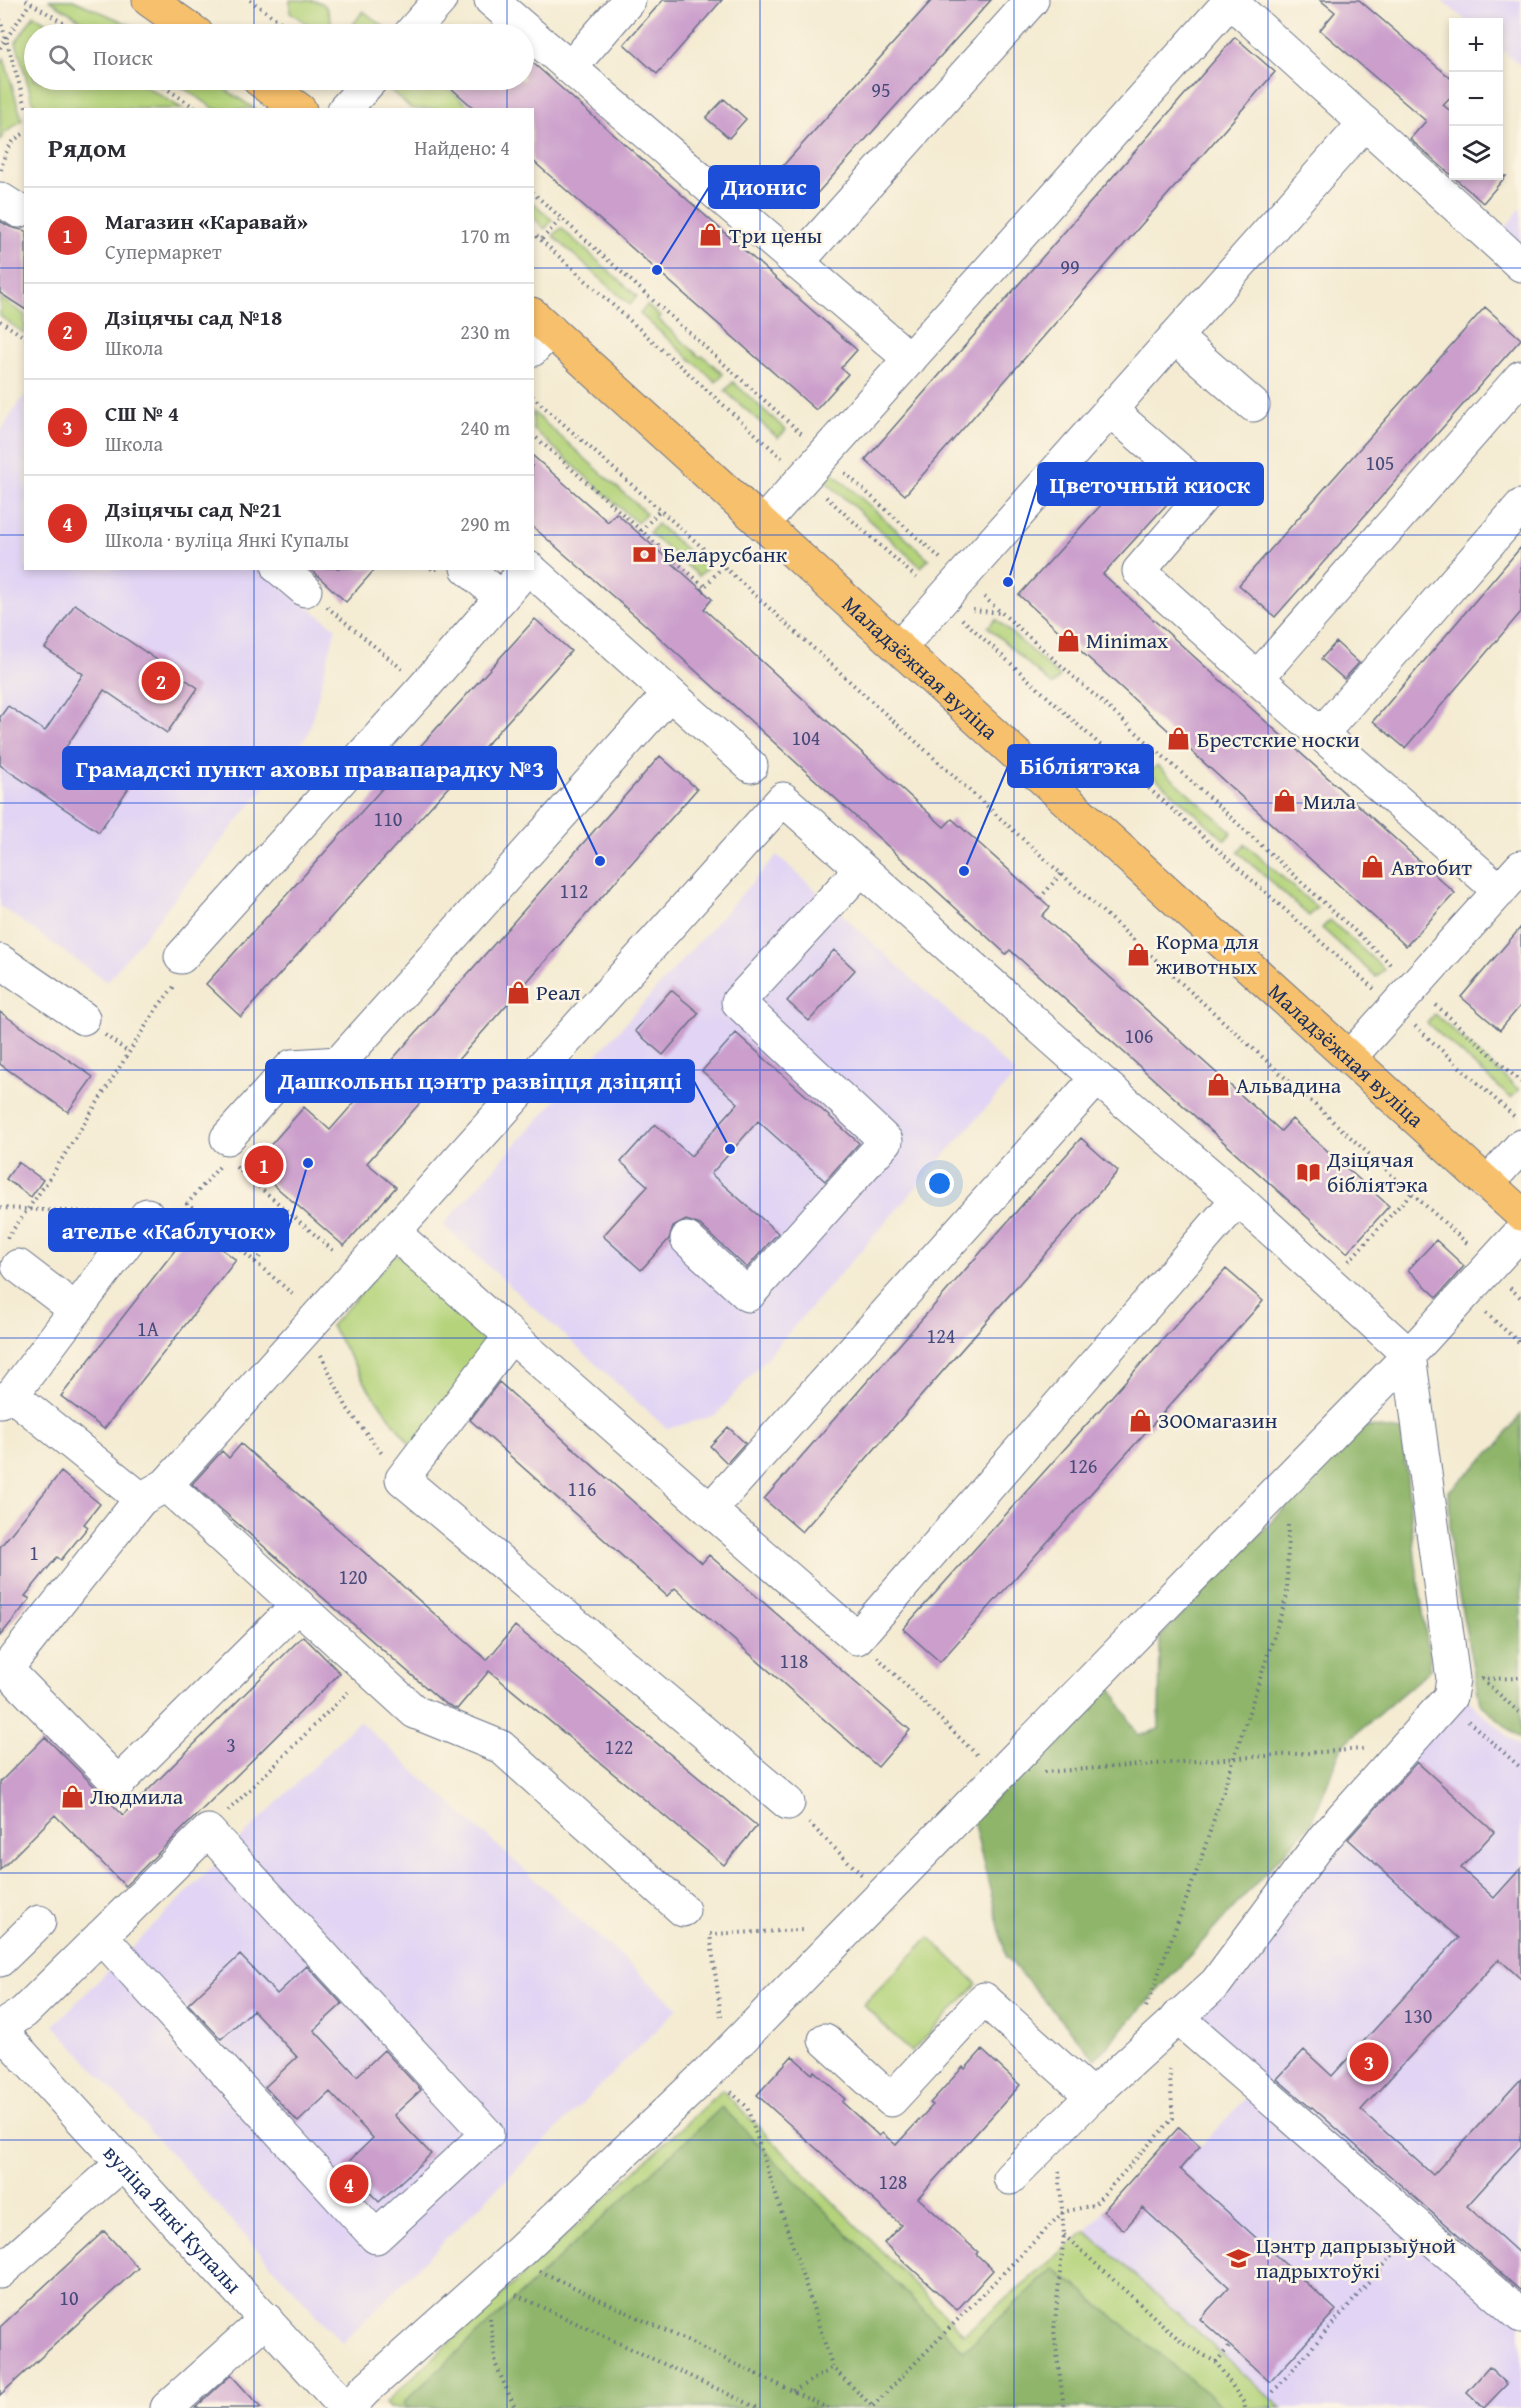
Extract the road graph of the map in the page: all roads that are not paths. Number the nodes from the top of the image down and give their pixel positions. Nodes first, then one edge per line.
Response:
1 (149, 0) edge
2 (440, 0) edge
3 (491, 0) edge
4 (629, 0) edge
5 (1032, 0) edge
6 (1229, 1) edge
7 (183, 24) edge
8 (419, 24) edge
9 (520, 24) edge
10 (534, 36) edge
11 (571, 67) junction
12 (273, 90) edge
13 (362, 90) edge
14 (297, 108) edge
15 (346, 108) edge
16 (1365, 123) junction
17 (797, 263) junction
18 (1521, 265) edge
19 (538, 332) edge
20 (1175, 337) junction
21 (910, 359) junction
22 (1521, 377) edge
23 (1253, 405) dead end
24 (1110, 410) junction
25 (1521, 506) edge
26 (762, 524) junction
27 (281, 570) edge
28 (469, 570) edge
29 (526, 570) edge
30 (530, 570) edge
31 (305, 590) road end
32 (501, 598) junction
33 (899, 648) junction
34 (1257, 678) junction
35 (669, 694) junction
36 (1322, 733) junction
37 (751, 766) dead end
38 (861, 869) junction
39 (1511, 879) edge
40 (181, 957) road end
41 (0, 961) edge
42 (83, 1018) dead end
43 (1350, 1057) junction
44 (1097, 1078) junction
45 (1521, 1146) edge
46 (226, 1148) road end
47 (1487, 1184) junction
48 (1238, 1199) junction
49 (1521, 1214) edge
50 (147, 1215) dead end
51 (1521, 1232) edge
52 (394, 1233) junction
53 (687, 1239) dead end
54 (12, 1252) road end
55 (76, 1310) junction
56 (510, 1337) junction
57 (1409, 1355) junction
58 (6, 1398) edge
59 (153, 1492) junction
60 (710, 1510) junction
61 (298, 1605) junction
62 (788, 1803) road end
63 (682, 1910) dead end
64 (39, 1922) dead end
65 (101, 1936) junction
66 (0, 1960) edge
67 (1177, 2017) junction
68 (0, 2029) edge
69 (825, 2040) dead end
70 (1092, 2096) junction
71 (123, 2163) junction
72 (1010, 2178) dead end
73 (0, 2272) edge
74 (1521, 2316) edge
75 (266, 2319) junction
76 (167, 2408) edge
77 (347, 2408) edge

1 - 7 main road
2 - 8 street
3 - 9 street
4 - 11 street
5 - 17 street
6 - 16 street
6 - 21 street
10 - 11 street
11 - 17 street
12 - 14 main road
13 - 15 street
16 - 18 street
16 - 20 street
17 - 21 street
19 - 26 main road, Маладзёжная вуліца
20 - 23 street
20 - 24 street
21 - 26 street
22 - 34 street
24 - 33 street
24 - 34 street
25 - 36 street
26 - 33 main road, Маладзёжная вуліца
27 - 31 street
28 - 32 street
29 - 32 street
30 - 35 street
32 - 40 street
33 - 43 main road, Маладзёжная вуліца
34 - 36 street
35 - 37 street
35 - 46 street
36 - 39 street
38 - 44 street
38 - 52 street
38 - 53 street
39 - 43 street
41 - 42 street
43 - 47 main road, Маладзёжная вуліца
44 - 48 street
44 - 60 street
45 - 47 street
47 - 49 main road, Маладзёжная вуліца
48 - 57 street
48 - 60 street
50 - 55 street
51 - 57 street
52 - 56 street
52 - 59 street
54 - 55 street
55 - 58 street
56 - 60 street
56 - 62 street
57 - 67 street
57 - 77 street
58 - 59 street
59 - 61 street
59 - 61 street
61 - 63 street
64 - 66 street
65 - 65 street
65 - 68 street
67 - 70 street
67 - 74 street
68 - 71 street, вуліца Янкі Купалы
69 - 70 street
70 - 72 street
71 - 73 street
71 - 75 street, вуліца Янкі Купалы
75 - 76 street
75 - 77 street, вуліца Янкі Купалы

